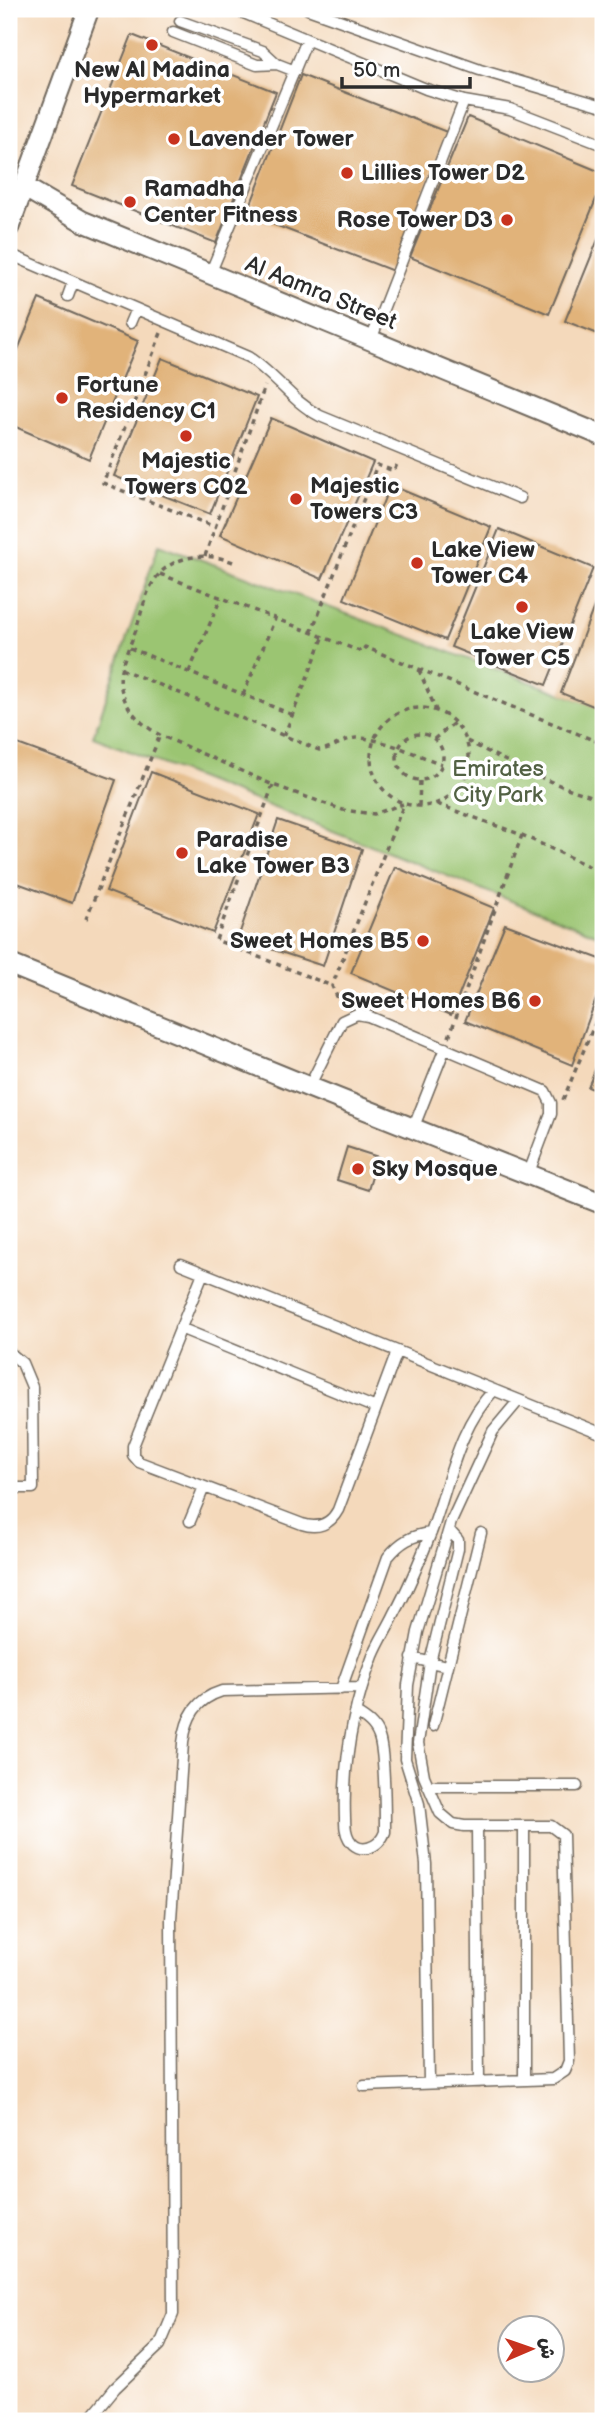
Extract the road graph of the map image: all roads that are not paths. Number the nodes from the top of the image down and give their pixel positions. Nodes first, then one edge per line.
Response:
1 (89, 9) edge
2 (234, 9) edge
3 (308, 9) edge
4 (180, 21) dead end
5 (173, 32) dead end
6 (307, 40) junction
7 (277, 64) junction
8 (295, 71) junction
9 (464, 101) junction
10 (603, 106) edge
11 (603, 145) edge
12 (24, 187) junction
13 (9, 227) edge
14 (9, 254) edge
15 (209, 274) junction
16 (74, 282) junction
17 (68, 296) dead end
18 (136, 309) junction
19 (130, 323) dead end
20 (371, 340) junction
21 (603, 436) edge
22 (520, 498) dead end
23 (9, 964) edge
24 (445, 1048) junction
25 (309, 1087) junction
26 (413, 1129) junction
27 (528, 1175) junction
28 (603, 1204) edge
29 (181, 1264) dead end
30 (203, 1273) junction
31 (180, 1328) junction
32 (9, 1352) edge
33 (397, 1352) junction
34 (494, 1390) junction
35 (519, 1400) junction
36 (376, 1408) junction
37 (603, 1434) edge
38 (204, 1487) junction
39 (9, 1488) edge
40 (440, 1508) junction
41 (456, 1514) junction
42 (190, 1521) dead end
43 (449, 1530) junction
44 (431, 1533) junction
45 (481, 1533) dead end
46 (432, 1583) junction
47 (448, 1587) junction
48 (412, 1658) junction
49 (430, 1662) junction
50 (447, 1666) junction
51 (362, 1688) junction
52 (341, 1689) junction
53 (356, 1713) junction
54 (433, 1726) dead end
55 (428, 1786) junction
56 (577, 1786) dead end
57 (477, 1826) junction
58 (524, 1826) junction
59 (524, 2080) junction
60 (479, 2082) junction
61 (429, 2084) junction
62 (363, 2086) dead end
63 (88, 2421) edge

1 - 12 street
2 - 6 lane
3 - 10 lane
4 - 7 lane
5 - 7 lane
6 - 8 lane
6 - 9 lane
7 - 8 lane
8 - 15 lane
9 - 11 lane
9 - 20 lane
12 - 13 street
12 - 15 street, Al Aamra Street
14 - 16 lane
15 - 20 street, Al Aamra Street
16 - 17 lane
16 - 18 lane
18 - 19 lane
18 - 22 lane
20 - 21 street, Al Aamra Street
23 - 25 street
24 - 25 lane
24 - 26 lane
24 - 27 lane
25 - 26 street
26 - 27 street
27 - 28 street
29 - 30 lane
30 - 31 lane
30 - 33 lane
31 - 36 lane
31 - 38 lane
32 - 39 lane
33 - 34 lane
33 - 36 lane
34 - 35 lane
34 - 40 lane
35 - 37 lane
35 - 41 lane
36 - 38 lane
38 - 42 lane
40 - 41 lane
40 - 44 lane
41 - 43 lane
43 - 46 lane
43 - 47 lane
44 - 51 lane
44 - 52 lane
45 - 50 lane
46 - 47 lane
46 - 48 lane
47 - 49 lane
48 - 49 lane
48 - 61 lane
49 - 50 lane
49 - 55 lane
50 - 54 lane
51 - 52 lane
51 - 53 lane
52 - 63 lane
53 - 53 lane
55 - 56 lane
55 - 57 lane
57 - 58 lane
57 - 60 lane
58 - 59 lane
58 - 59 lane
59 - 60 lane
60 - 61 lane
61 - 62 lane

